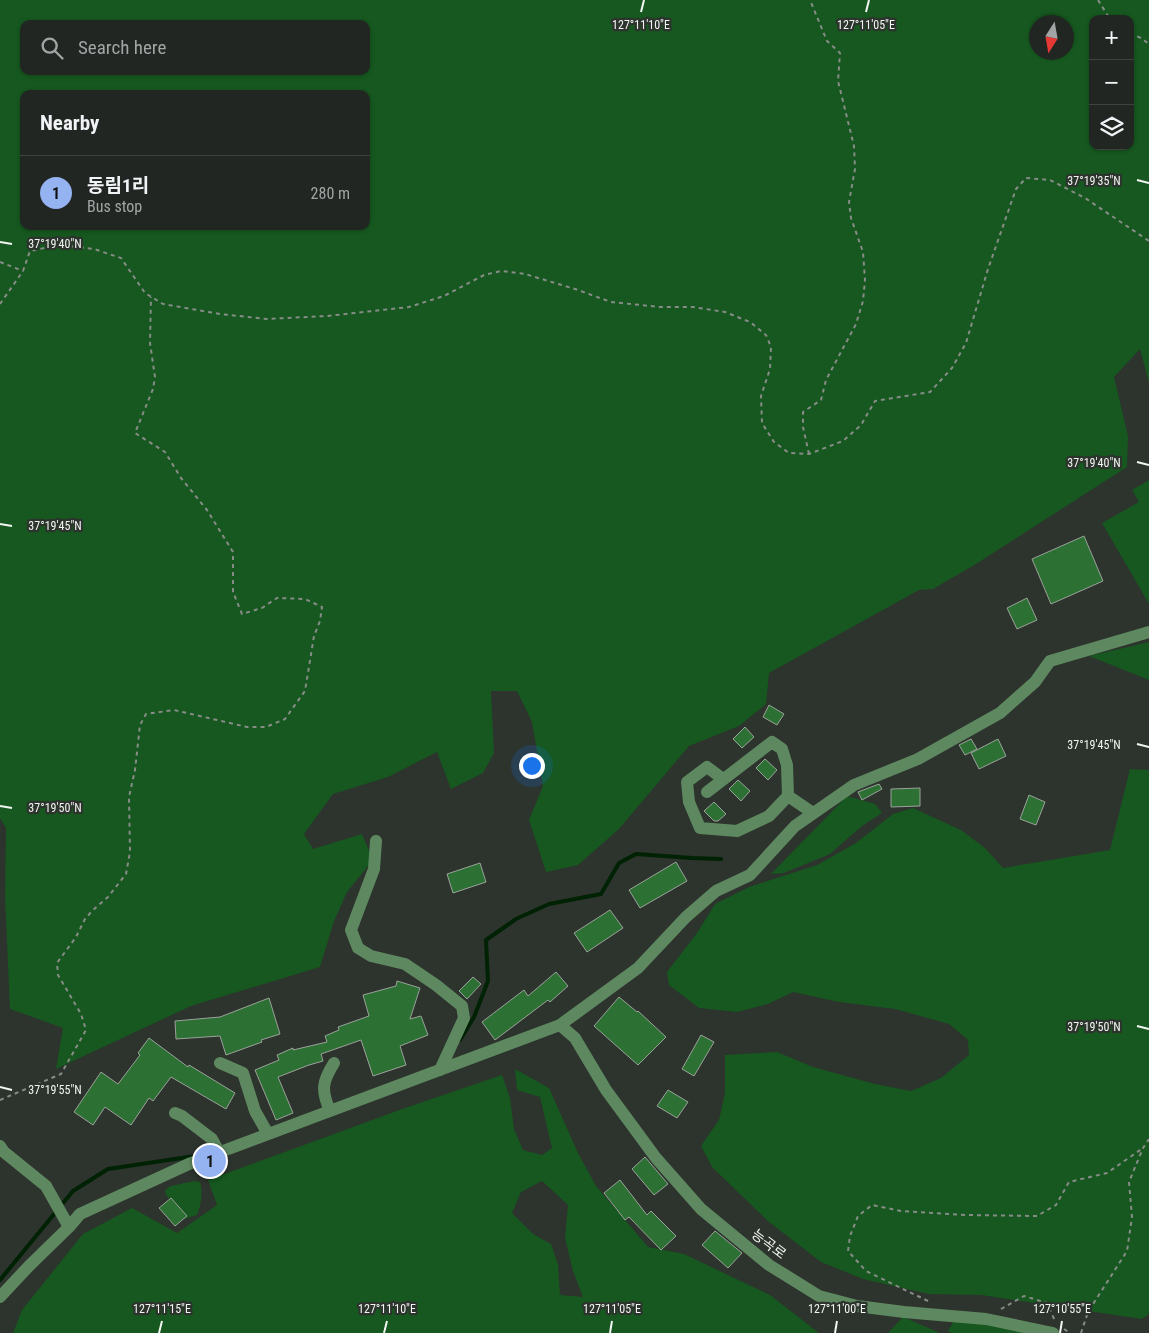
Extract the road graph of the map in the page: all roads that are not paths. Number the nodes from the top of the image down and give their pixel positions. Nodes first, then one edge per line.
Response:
1 (1149, 632) edge
2 (723, 780) junction
3 (707, 792) dead end
4 (788, 796) junction
5 (814, 814) junction
6 (376, 841) dead end
7 (560, 1025) junction
8 (334, 1062) dead end
9 (220, 1063) dead end
10 (440, 1070) junction
11 (330, 1111) junction
12 (175, 1113) dead end
13 (268, 1134) junction
14 (0, 1146) edge
15 (219, 1152) junction
16 (70, 1227) junction
17 (0, 1297) edge
18 (1057, 1329) edge

1 - 5 street
2 - 3 street
2 - 4 street
2 - 4 street
4 - 5 street
5 - 7 street
6 - 10 street
7 - 10 street
7 - 18 street, 능곡로
8 - 11 street
9 - 13 street
10 - 11 street
11 - 13 street
12 - 15 street
13 - 15 street
14 - 16 street
15 - 16 street
16 - 17 street

